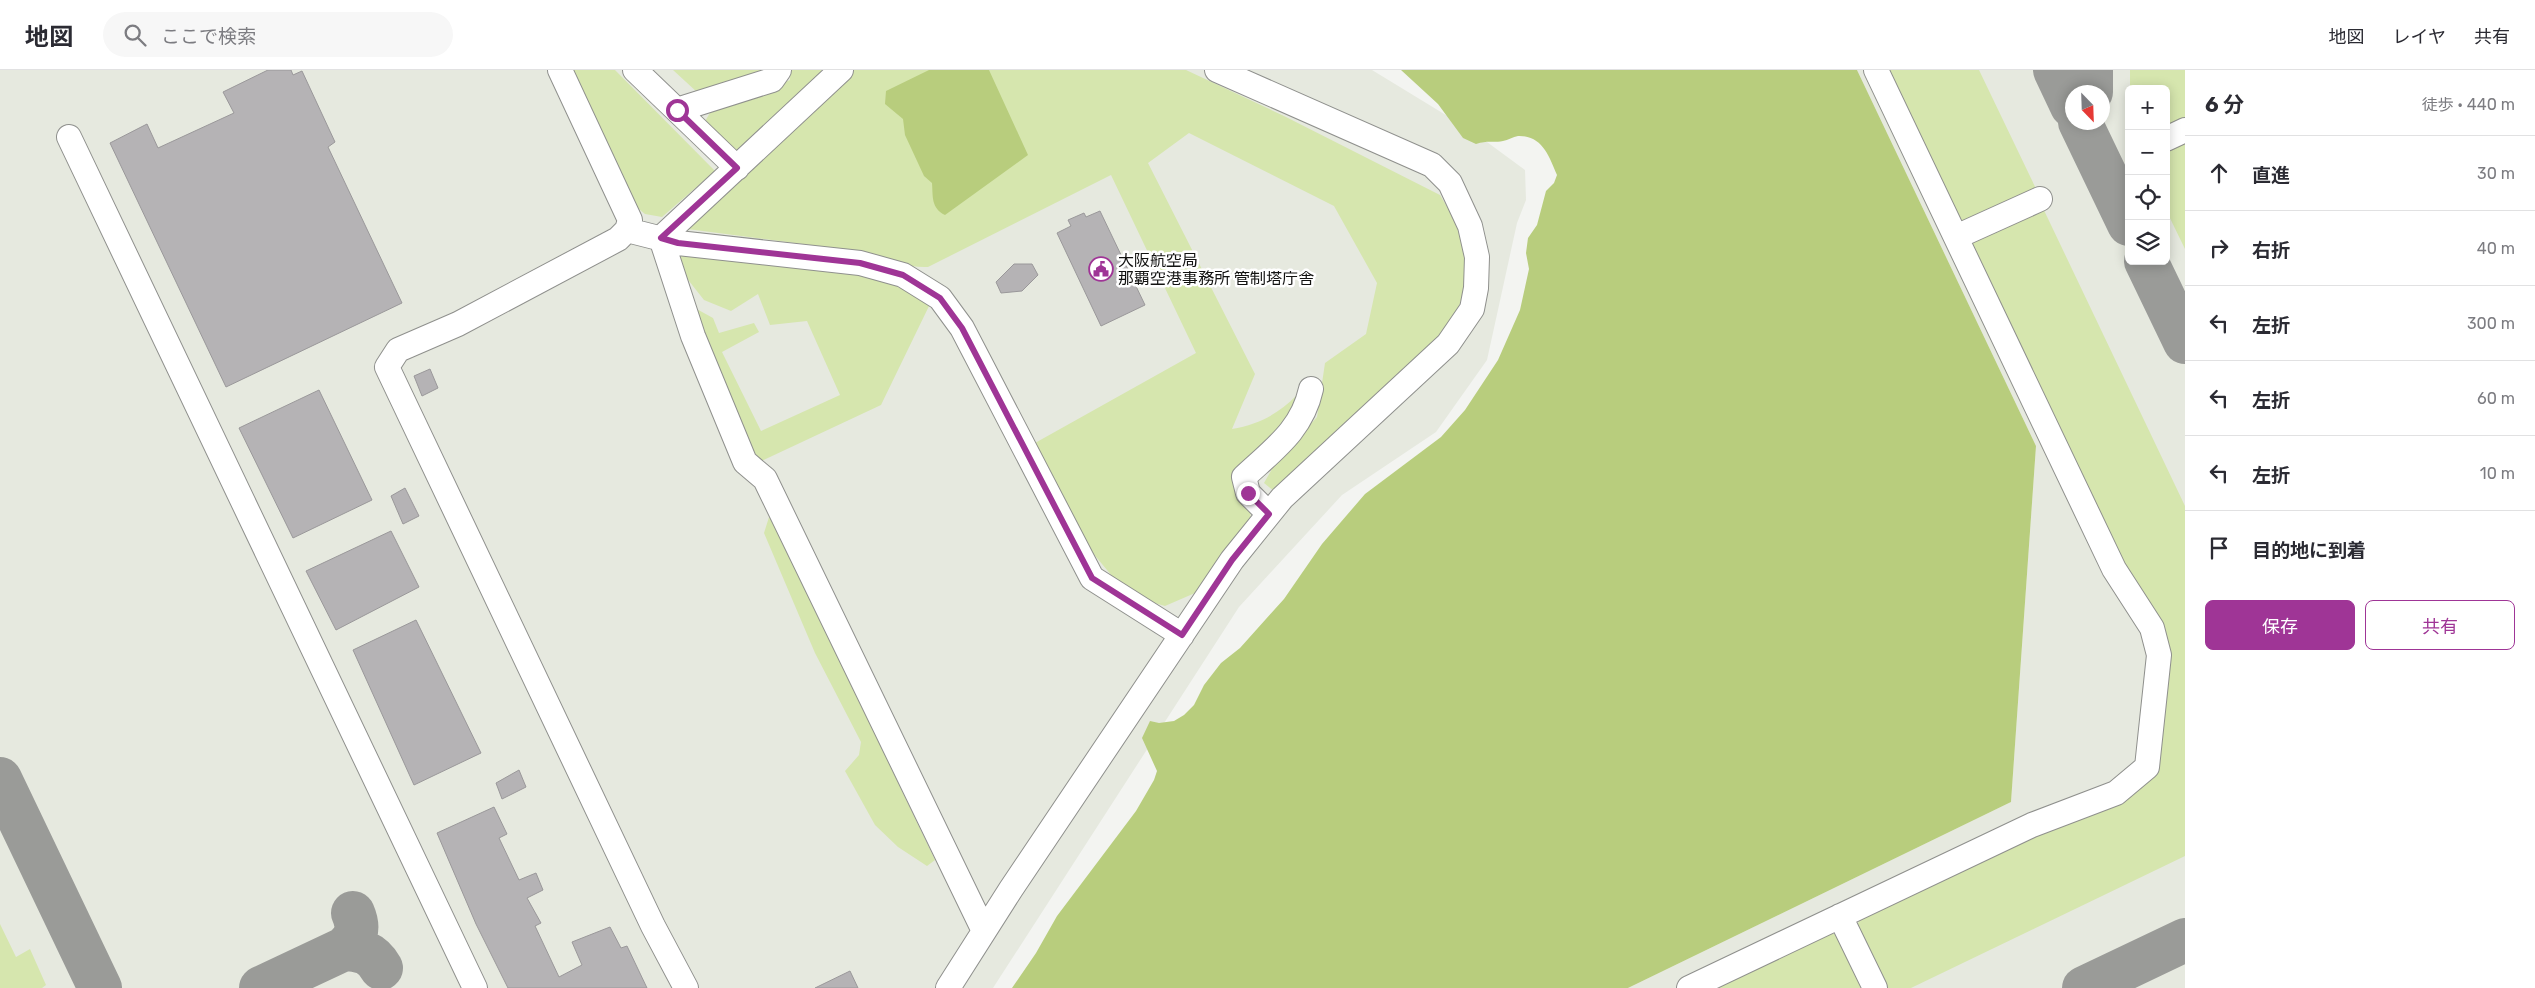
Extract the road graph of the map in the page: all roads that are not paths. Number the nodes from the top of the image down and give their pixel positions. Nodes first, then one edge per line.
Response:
1 (560, 70) edge
2 (635, 70) edge
3 (779, 70) edge
4 (1217, 70) edge
5 (1876, 70) edge
6 (835, 73) edge
7 (677, 110) junction
8 (2185, 130) edge
9 (69, 137) dead end
10 (2170, 137) edge
11 (737, 168) junction
12 (2040, 199) dead end
13 (627, 230) junction
14 (1956, 237) junction
15 (661, 238) junction
16 (1311, 389) dead end
17 (1269, 514) junction
18 (1182, 635) junction
19 (1840, 916) junction
20 (984, 931) junction
21 (476, 988) edge
22 (686, 988) edge
23 (948, 988) edge
24 (1689, 988) edge
25 (1875, 988) edge

1 - 13 lane
2 - 7 lane
3 - 7 lane
4 - 17 lane
5 - 14 lane
6 - 11 lane
7 - 11 lane
8 - 10 lane
9 - 21 lane
11 - 15 lane
12 - 14 lane
13 - 15 lane
13 - 22 lane
14 - 19 lane
15 - 18 lane
15 - 20 lane
16 - 17 lane
17 - 18 lane
18 - 20 lane
19 - 24 lane
19 - 25 lane
20 - 23 lane

